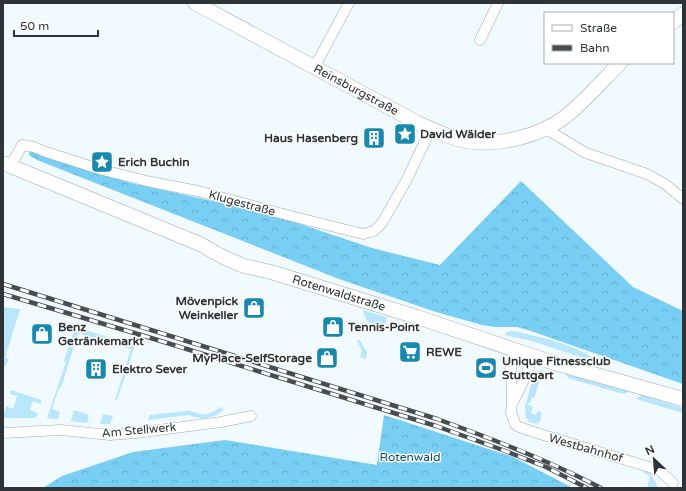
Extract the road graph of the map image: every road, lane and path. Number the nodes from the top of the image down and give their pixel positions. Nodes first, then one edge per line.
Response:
1 (196, 3) edge
2 (350, 3) edge
3 (498, 3) edge
4 (683, 14) edge
5 (674, 21) edge
6 (480, 40) dead end
7 (619, 64) edge
8 (314, 68) junction
9 (431, 129) junction
10 (546, 129) junction
11 (5, 166) edge
12 (683, 199) edge
13 (517, 351) junction
14 (533, 356) junction
15 (683, 399) edge
16 (512, 404) junction
17 (251, 416) dead end
18 (3, 433) edge
19 (674, 483) dead end

1 - 8 main road, Reinsburgstraße
2 - 8 street
3 - 6 street
4 - 5 main road
7 - 10 main road, Reinsburgstraße
8 - 9 main road, Reinsburgstraße
9 - 10 main road, Reinsburgstraße
9 - 11 street, Klugestraße
10 - 12 street
11 - 13 main road, Rotenwaldstraße
13 - 14 main road, Rotenwaldstraße
13 - 16 street, Westbahnhof
14 - 15 main road, Rotenwaldstraße
14 - 16 street
16 - 19 street, Westbahnhof
17 - 18 street, Am Stellwerk

